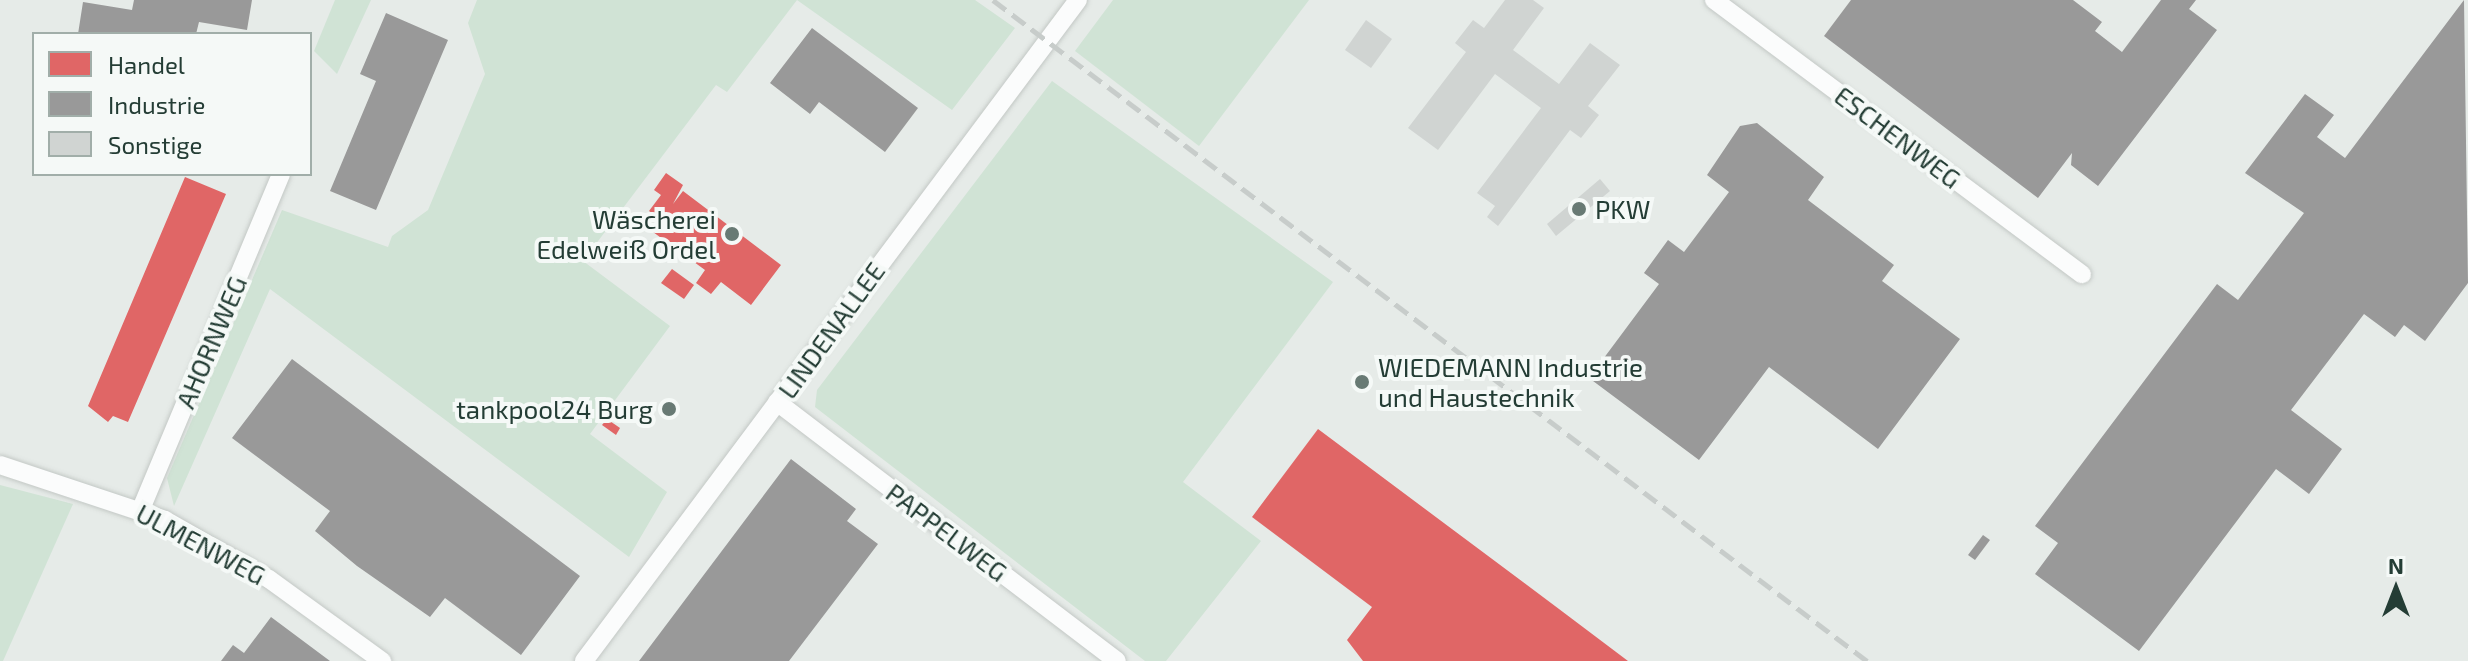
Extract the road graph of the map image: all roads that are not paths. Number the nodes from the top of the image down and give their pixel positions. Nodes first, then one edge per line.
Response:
1 (1078, 0) edge
2 (1714, 0) edge
3 (280, 176) edge
4 (2082, 274) dead end
5 (777, 402) junction
6 (0, 465) edge
7 (141, 509) junction
8 (382, 661) edge
9 (584, 661) edge
10 (1117, 661) edge

1 - 5 street, LINDENALLEE
2 - 4 street, ESCHENWEG
3 - 7 street, AHORNWEG
5 - 9 street, LINDENALLEE
5 - 10 street, PAPPELWEG
6 - 7 street, ULMENWEG
7 - 8 street, ULMENWEG

